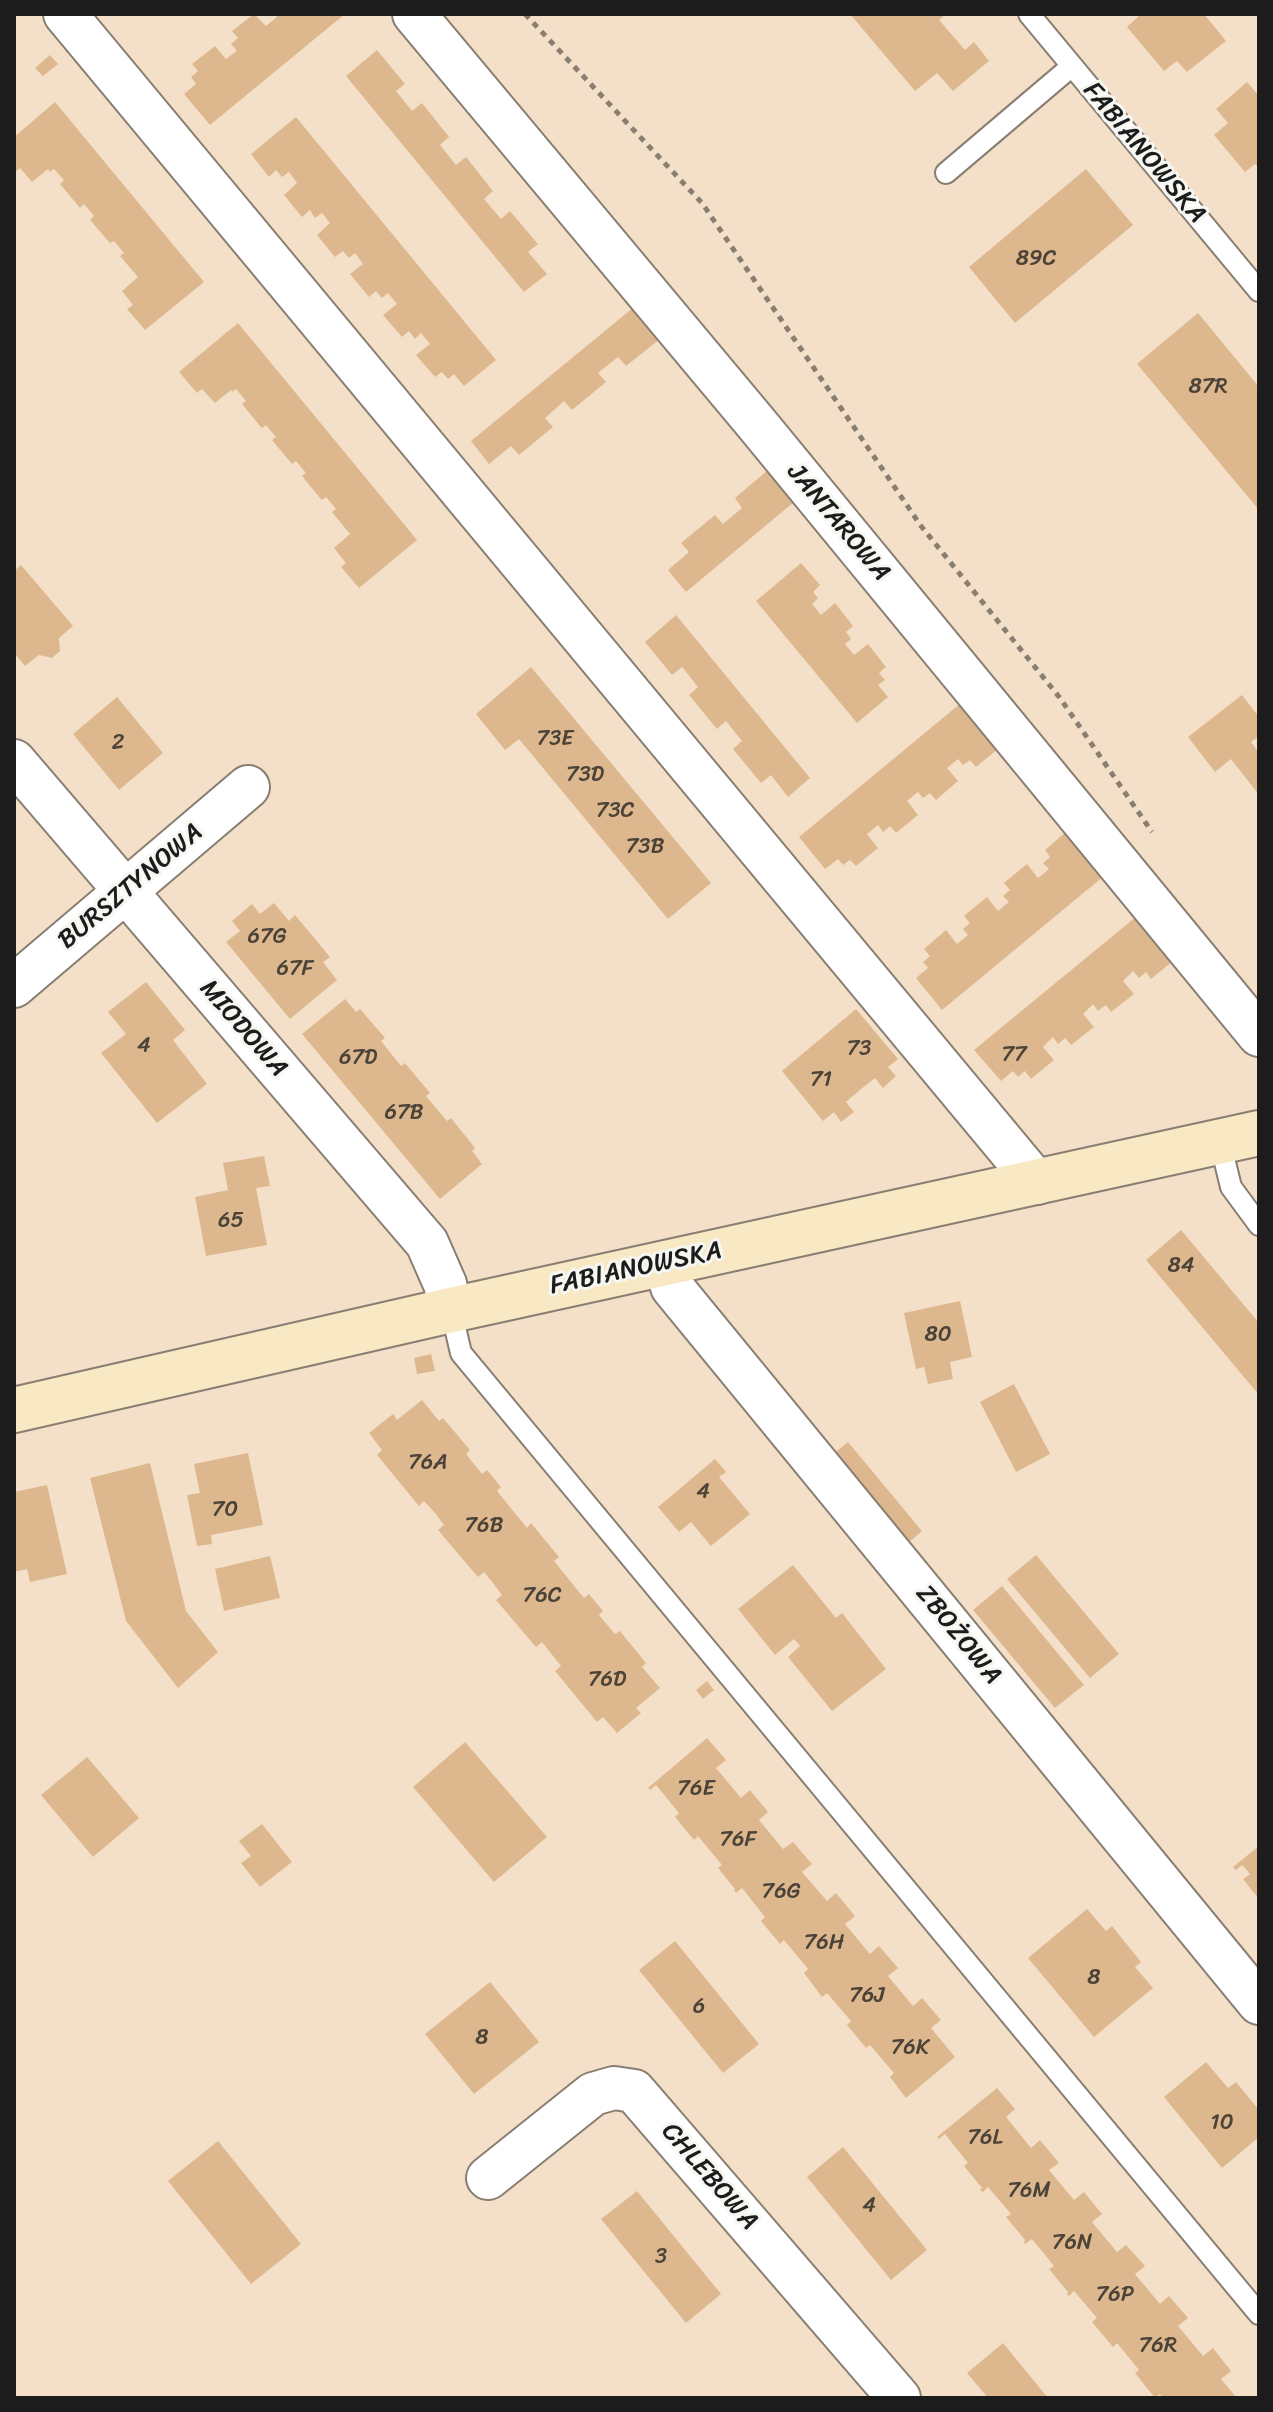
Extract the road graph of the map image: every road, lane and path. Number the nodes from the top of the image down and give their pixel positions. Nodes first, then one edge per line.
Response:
1 (65, 14) edge
2 (414, 14) edge
3 (525, 14) edge
4 (1029, 14) edge
5 (1072, 66) junction
6 (946, 173) dead end
7 (1259, 291) edge
8 (14, 761) edge
9 (248, 787) dead end
10 (1158, 840) dead end
11 (125, 892) junction
12 (14, 986) edge
13 (1259, 1035) edge
14 (1240, 1137) edge
15 (1037, 1183) junction
16 (1259, 1225) edge
17 (666, 1263) junction
18 (451, 1310) junction
19 (14, 1410) edge
20 (1259, 2003) edge
21 (488, 2178) dead end
22 (1259, 2314) edge
23 (899, 2398) edge

1 - 15 street
2 - 13 street, JANTAROWA
3 - 10 path
4 - 5 lane, FABIANOWSKA
5 - 6 lane
5 - 7 lane, FABIANOWSKA
8 - 11 street, MIODOWA
9 - 11 street, BURSZTYNOWA
11 - 12 street, BURSZTYNOWA
11 - 18 street, MIODOWA
14 - 15 street, FABIANOWSKA
14 - 16 lane
15 - 17 street, FABIANOWSKA
17 - 18 street, FABIANOWSKA
17 - 20 street, ZBOŻOWA
18 - 19 street, FABIANOWSKA
18 - 22 lane
21 - 23 street, CHLEBOWA

